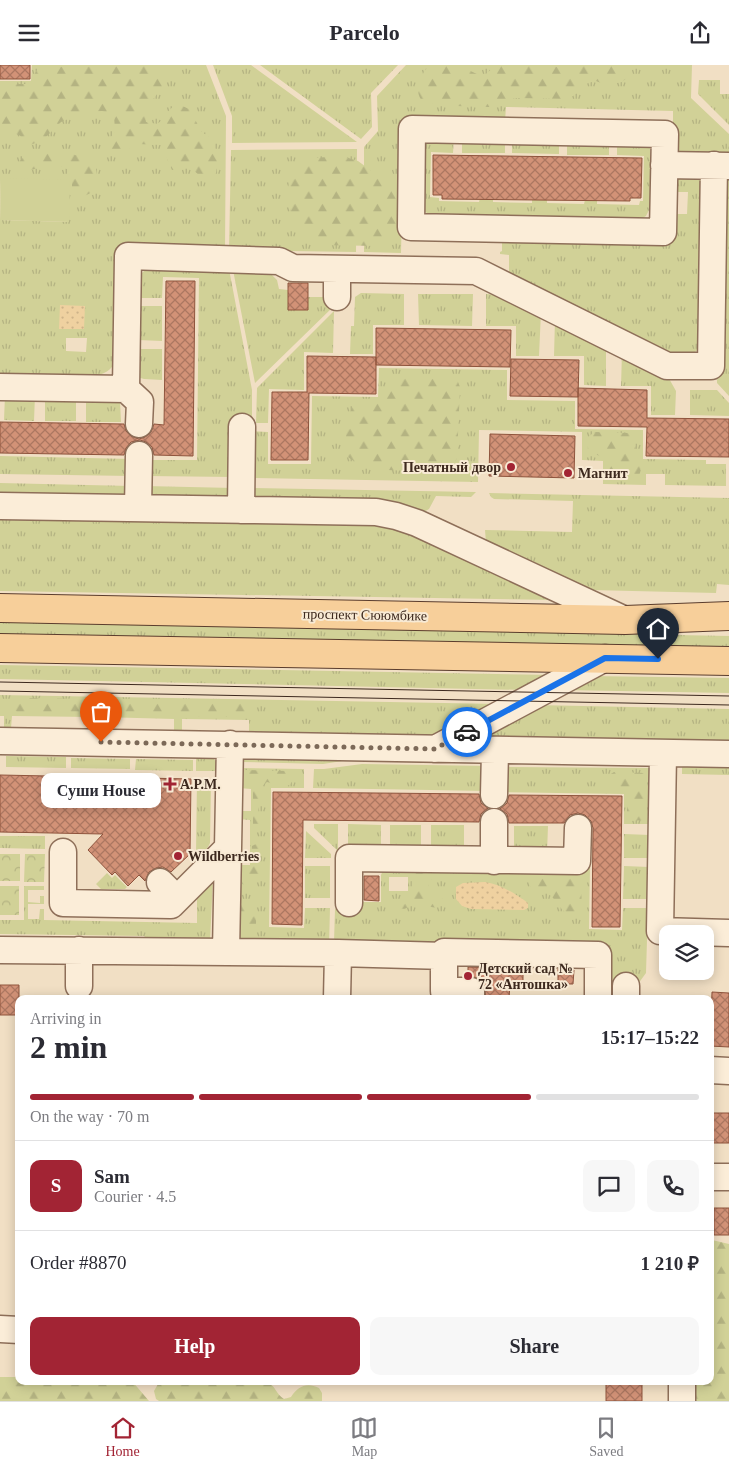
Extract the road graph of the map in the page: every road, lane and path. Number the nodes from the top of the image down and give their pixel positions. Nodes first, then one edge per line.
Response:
1 (664, 165) junction
2 (721, 166) edge
3 (337, 269) junction
4 (337, 297) dead end
5 (0, 387) edge
6 (126, 389) junction
7 (139, 424) dead end
8 (242, 427) dead end
9 (139, 455) dead end
10 (0, 506) edge
11 (138, 508) junction
12 (241, 510) junction
13 (0, 608) edge
14 (729, 616) edge
15 (625, 620) junction
16 (0, 648) edge
17 (605, 658) junction
18 (729, 661) edge
19 (0, 741) edge
20 (230, 744) junction
21 (434, 749) junction
22 (495, 751) junction
23 (663, 753) junction
24 (729, 755) edge
25 (494, 795) dead end
26 (494, 823) dead end
27 (578, 828) dead end
28 (228, 848) junction
29 (64, 852) dead end
30 (494, 861) junction
31 (349, 903) dead end
32 (729, 933) edge
33 (0, 950) edge
34 (79, 951) junction
35 (226, 952) junction
36 (338, 953) junction
37 (445, 956) junction
38 (79, 986) dead end
39 (337, 995) edge
40 (470, 995) edge
41 (598, 995) edge
42 (714, 1070) edge
43 (729, 1071) edge
44 (714, 1177) edge
45 (729, 1177) edge
46 (0, 1329) edge
47 (15, 1330) edge
48 (682, 1385) edge
49 (682, 1401) edge

1 - 1 street
1 - 2 street
2 - 3 street
3 - 4 street
3 - 6 street
5 - 6 street
6 - 7 street
8 - 12 street
9 - 11 street
10 - 11 street
11 - 12 street
12 - 15 street
13 - 15 main road, проспект Сююмбике
14 - 15 main road, проспект Сююмбике
16 - 17 main road
17 - 18 main road
17 - 21 street
19 - 20 street
20 - 21 street
20 - 28 street
21 - 22 street
22 - 23 street
22 - 25 street
23 - 24 street
23 - 32 street
26 - 30 street
27 - 30 street
28 - 29 street
28 - 35 street
30 - 31 street
33 - 34 street
34 - 35 street
34 - 38 street
35 - 36 street
36 - 37 street
36 - 39 street
37 - 40 street
37 - 41 street
42 - 43 street
44 - 45 street
46 - 47 street
48 - 49 street

